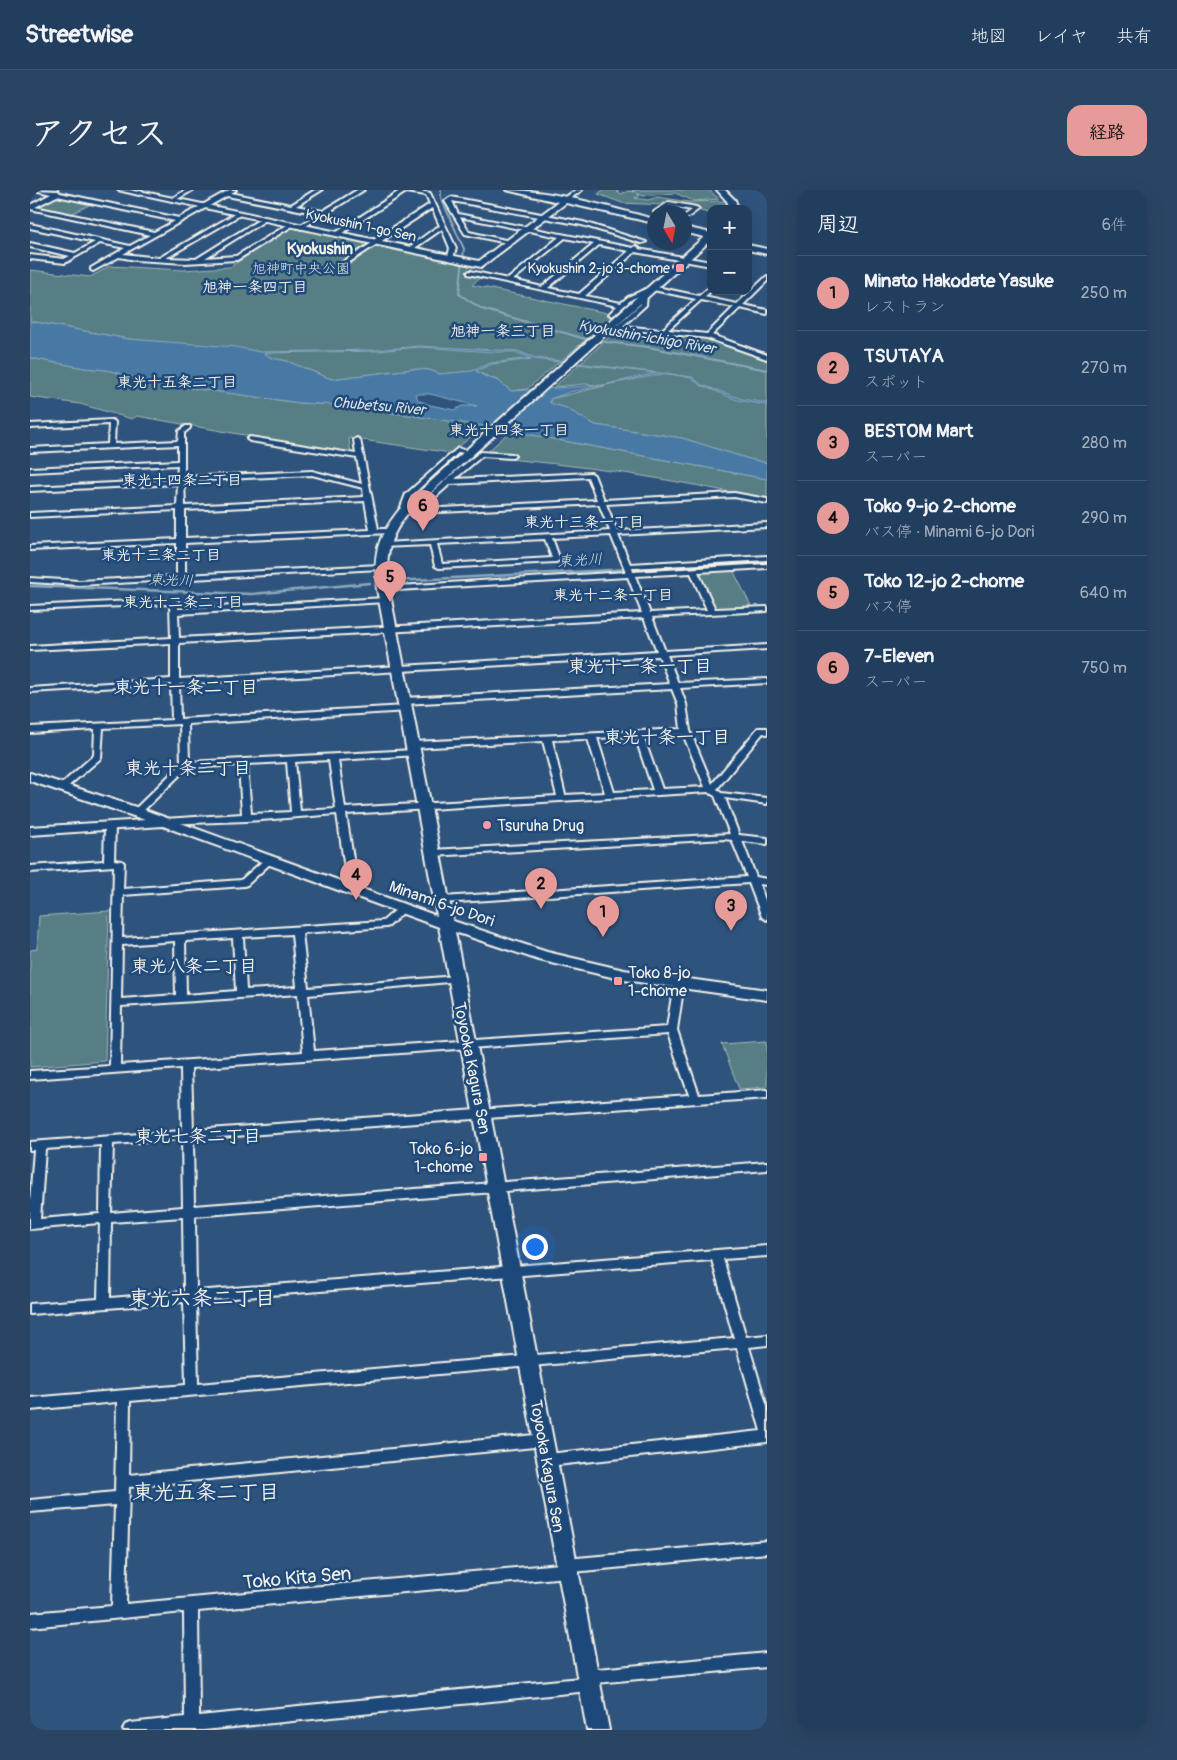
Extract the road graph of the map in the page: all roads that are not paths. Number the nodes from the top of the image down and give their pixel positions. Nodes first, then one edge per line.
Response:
1 (37, 190) edge
2 (64, 190) edge
3 (121, 190) edge
4 (190, 190) edge
5 (233, 190) edge
6 (319, 190) edge
7 (361, 190) edge
8 (406, 190) edge
9 (510, 190) edge
10 (579, 190) edge
11 (721, 190) edge
12 (142, 192) edge
13 (56, 194) junction
14 (226, 194) junction
15 (172, 200) junction
16 (565, 200) junction
17 (432, 205) junction
18 (733, 205) edge
19 (30, 207) edge
20 (203, 207) junction
21 (291, 207) junction
22 (323, 213) junction
23 (238, 214) junction
24 (456, 215) junction
25 (647, 216) edge
26 (544, 217) junction
27 (264, 219) junction
28 (180, 220) junction
29 (291, 225) junction
30 (30, 226) edge
31 (301, 227) junction
32 (443, 227) junction
33 (528, 229) junction
34 (692, 231) edge
35 (155, 234) junction
36 (337, 234) junction
37 (707, 235) edge
38 (564, 236) junction
39 (707, 239) edge
40 (100, 241) junction
41 (375, 242) junction
42 (511, 242) junction
43 (598, 243) junction
44 (30, 245) edge
45 (131, 248) junction
46 (752, 248) edge
47 (410, 249) junction
48 (634, 250) junction
49 (767, 252) edge
50 (75, 255) junction
51 (118, 255) junction
52 (30, 257) edge
53 (454, 258) junction
54 (684, 259) junction
55 (160, 260) junction
56 (197, 260) junction
57 (707, 263) edge
58 (481, 264) junction
59 (340, 266) dead end
60 (93, 270) dead end
61 (767, 278) edge
62 (508, 282) junction
63 (652, 288) junction
64 (543, 289) junction
65 (707, 292) edge
66 (644, 295) junction
67 (580, 297) junction
68 (700, 298) junction
69 (621, 305) junction
70 (739, 306) junction
71 (767, 312) edge
72 (612, 314) dead end
73 (664, 331) junction
74 (708, 336) junction
75 (767, 357) edge
76 (30, 426) edge
77 (188, 427) dead end
78 (250, 439) dead end
79 (357, 440) dead end
80 (180, 443) junction
81 (111, 446) junction
82 (30, 450) edge
83 (480, 450) junction
84 (463, 451) dead end
85 (512, 456) dead end
86 (361, 457) junction
87 (180, 462) junction
88 (30, 470) edge
89 (180, 481) junction
90 (446, 482) junction
91 (366, 487) junction
92 (30, 490) edge
93 (368, 499) junction
94 (601, 501) junction
95 (767, 501) edge
96 (180, 508) junction
97 (415, 511) junction
98 (403, 512) junction
99 (30, 515) edge
100 (767, 525) edge
101 (374, 530) junction
102 (387, 531) junction
103 (614, 532) junction
104 (548, 537) junction
105 (181, 540) junction
106 (433, 542) junction
107 (383, 545) junction
108 (30, 548) edge
109 (767, 558) edge
110 (767, 566) edge
111 (380, 567) junction
112 (628, 570) junction
113 (693, 570) junction
114 (181, 578) junction
115 (30, 580) edge
116 (384, 595) junction
117 (30, 608) edge
118 (767, 609) edge
119 (175, 612) junction
120 (712, 612) junction
121 (646, 616) junction
122 (391, 629) junction
123 (175, 641) junction
124 (767, 647) edge
125 (30, 648) edge
126 (662, 653) junction
127 (398, 668) junction
128 (175, 680) junction
129 (767, 681) edge
130 (674, 686) junction
131 (30, 690) edge
132 (405, 705) junction
133 (180, 722) junction
134 (99, 726) junction
135 (30, 730) edge
136 (686, 731) junction
137 (767, 731) edge
138 (638, 733) junction
139 (592, 736) junction
140 (547, 738) junction
141 (413, 749) junction
142 (334, 758) junction
143 (290, 761) junction
144 (243, 763) junction
145 (185, 766) junction
146 (30, 777) edge
147 (62, 787) junction
148 (710, 789) junction
149 (659, 793) junction
150 (610, 796) junction
151 (719, 796) junction
152 (562, 799) junction
153 (767, 801) edge
154 (424, 807) junction
155 (136, 812) junction
156 (341, 812) junction
157 (296, 815) junction
158 (247, 818) junction
159 (163, 822) junction
160 (110, 826) junction
161 (30, 831) edge
162 (736, 837) junction
163 (767, 841) edge
164 (432, 853) junction
165 (268, 861) junction
166 (109, 864) junction
167 (30, 868) edge
168 (752, 880) junction
169 (767, 882) edge
170 (352, 890) junction
171 (119, 892) junction
172 (442, 900) junction
173 (402, 909) junction
174 (767, 917) edge
175 (446, 923) junction
176 (297, 930) junction
177 (238, 934) junction
178 (180, 938) junction
179 (118, 942) junction
180 (456, 980) junction
181 (679, 983) junction
182 (303, 991) junction
183 (241, 995) junction
184 (767, 996) edge
185 (181, 998) junction
186 (117, 1003) junction
187 (672, 1030) junction
188 (468, 1044) junction
189 (309, 1055) junction
190 (186, 1064) junction
191 (115, 1069) junction
192 (30, 1075) edge
193 (767, 1094) edge
194 (695, 1098) junction
195 (481, 1113) junction
196 (188, 1134) junction
197 (107, 1140) junction
198 (35, 1146) edge
199 (767, 1166) edge
200 (496, 1187) junction
201 (188, 1212) junction
202 (106, 1218) junction
203 (32, 1224) edge
204 (767, 1251) edge
205 (716, 1255) junction
206 (512, 1272) junction
207 (190, 1296) junction
208 (104, 1303) junction
209 (30, 1309) edge
210 (767, 1340) edge
211 (741, 1342) junction
212 (528, 1361) junction
213 (192, 1390) junction
214 (124, 1396) junction
215 (30, 1404) edge
216 (767, 1429) edge
217 (767, 1436) edge
218 (544, 1440) junction
219 (548, 1460) junction
220 (123, 1482) junction
221 (122, 1498) junction
222 (30, 1506) edge
223 (767, 1547) edge
224 (566, 1568) junction
225 (191, 1605) junction
226 (119, 1612) junction
227 (30, 1620) edge
228 (767, 1660) edge
229 (588, 1681) junction
230 (192, 1727) edge
231 (130, 1730) edge
232 (598, 1730) edge

1 - 13 street
2 - 13 street
3 - 12 street
4 - 15 street
5 - 14 street
6 - 21 street
7 - 22 street
8 - 17 street
8 - 36 street
9 - 16 main road
10 - 16 street
11 - 18 main road
12 - 15 main road, Kyokushin 1-go Sen
13 - 19 street
13 - 28 street
14 - 20 street
14 - 21 street
15 - 20 main road, Kyokushin 1-go Sen
16 - 25 main road
16 - 26 main road
17 - 32 street
17 - 41 street
19 - 35 street
20 - 23 main road, Kyokushin 1-go Sen
20 - 28 street
21 - 22 street
22 - 31 street
23 - 27 main road, Kyokushin 1-go Sen
23 - 55 street
24 - 26 street
24 - 33 street
24 - 42 street
26 - 33 main road
26 - 48 street
27 - 29 main road, Kyokushin 1-go Sen
27 - 56 street
28 - 35 street
29 - 31 main road, Kyokushin 1-go Sen
29 - 56 street
30 - 40 street
31 - 36 main road, Kyokushin 1-go Sen
32 - 47 street
32 - 53 street
33 - 38 street
33 - 42 main road
34 - 37 main road
35 - 45 street
36 - 41 main road, Kyokushin 1-go Sen
38 - 43 street
38 - 62 street
39 - 54 main road
40 - 45 street
40 - 50 street
41 - 47 main road, Kyokushin 1-go Sen
41 - 59 street
42 - 58 main road
43 - 48 street
43 - 64 street
44 - 50 street
45 - 51 street
46 - 49 main road
47 - 53 main road, Kyokushin 1-go Sen
48 - 54 street
48 - 67 street
50 - 52 street
51 - 55 street
51 - 60 street
53 - 58 main road, Kyokushin 1-go Sen
54 - 57 street
54 - 63 main road
55 - 56 street
58 - 62 street
61 - 70 street
62 - 64 street
63 - 66 main road
63 - 68 street
63 - 69 street
64 - 67 street
65 - 68 street
66 - 73 street
66 - 83 main road, Toyooka Kagura Sen
67 - 69 street
68 - 70 street
68 - 73 street
69 - 72 street
70 - 71 street
70 - 74 street
73 - 74 street
74 - 75 street
76 - 81 street
77 - 80 street
78 - 86 street
79 - 86 street
80 - 81 street
80 - 87 street
81 - 82 street
83 - 85 street
83 - 90 street
83 - 98 main road, Toyooka Kagura Sen
84 - 98 street
86 - 91 street
87 - 88 street
87 - 89 street
89 - 91 street
89 - 92 street
89 - 96 street
90 - 94 street
90 - 97 street
91 - 93 street
93 - 96 street
93 - 101 street
94 - 95 street
94 - 97 street
94 - 103 street
96 - 99 street
96 - 105 street
97 - 98 street
98 - 102 main road, Toyooka Kagura Sen
100 - 103 street
101 - 102 street
101 - 105 street
102 - 107 main road, Toyooka Kagura Sen
103 - 104 street
103 - 112 street
104 - 106 street
104 - 106 street
105 - 108 street
105 - 114 street
106 - 107 street
107 - 111 main road, Toyooka Kagura Sen
109 - 112 street
110 - 113 street
111 - 114 street
111 - 116 main road, Toyooka Kagura Sen
112 - 113 street
112 - 116 street
112 - 121 street
113 - 120 street
114 - 115 street
116 - 119 street
116 - 122 main road, Toyooka Kagura Sen
117 - 119 street
118 - 120 street
119 - 123 street
120 - 121 street
121 - 122 street
121 - 126 street
122 - 123 street
122 - 127 main road, Toyooka Kagura Sen
123 - 125 street
123 - 128 street
124 - 126 street
126 - 127 street
126 - 130 street
127 - 128 street
127 - 132 main road, Toyooka Kagura Sen
128 - 131 street
128 - 133 street
129 - 130 street
130 - 132 street
130 - 136 street
132 - 133 street
132 - 141 main road, Toyooka Kagura Sen
133 - 134 street
133 - 145 street
134 - 135 street
134 - 147 street
136 - 138 street
136 - 148 street
137 - 148 street
138 - 139 street
138 - 149 street
139 - 140 street
139 - 150 street
140 - 141 street
140 - 152 street
141 - 142 street
141 - 154 main road, Toyooka Kagura Sen
142 - 143 street
142 - 156 street
143 - 144 street
143 - 157 street
144 - 145 street
144 - 158 street
145 - 155 street
146 - 147 main road, Minami 6-jo Dori
147 - 155 main road, Minami 6-jo Dori
148 - 149 street
148 - 151 street
149 - 150 street
150 - 152 street
151 - 153 street
151 - 162 street
152 - 154 street
154 - 156 street
154 - 164 main road, Toyooka Kagura Sen
155 - 159 main road, Minami 6-jo Dori
156 - 157 street
156 - 170 street
157 - 158 street
158 - 159 street
159 - 160 main road
159 - 165 main road, Minami 6-jo Dori
160 - 161 main road
160 - 166 street
162 - 163 street
162 - 164 street
162 - 168 street
164 - 172 main road, Toyooka Kagura Sen
165 - 170 main road, Minami 6-jo Dori
165 - 171 street
166 - 167 street
166 - 171 street
168 - 169 street
168 - 172 street
168 - 174 street
170 - 173 main road, Minami 6-jo Dori
171 - 179 street
172 - 175 main road, Toyooka Kagura Sen
173 - 175 main road, Minami 6-jo Dori
173 - 176 street
175 - 180 main road, Toyooka Kagura Sen
175 - 181 main road, Minami 6-jo Dori
176 - 177 street
176 - 182 street
177 - 178 street
177 - 183 street
178 - 179 street
178 - 185 street
179 - 186 street
180 - 182 street
180 - 188 main road, Toyooka Kagura Sen
181 - 184 main road, Minami 6-jo Dori
181 - 187 street
182 - 183 street
182 - 189 street
183 - 185 street
185 - 186 street
186 - 191 street
187 - 188 street
187 - 194 street
188 - 189 street
188 - 195 main road, Toyooka Kagura Sen
189 - 190 street
190 - 191 street
190 - 196 street
191 - 192 street
193 - 194 street
194 - 195 street
195 - 196 street
195 - 200 main road, Toyooka Kagura Sen
196 - 197 street
196 - 201 street
197 - 198 street
197 - 202 street
198 - 203 street
199 - 200 street
200 - 201 street
200 - 206 main road, Toyooka Kagura Sen
201 - 202 street
201 - 207 street
202 - 203 street
202 - 208 street
204 - 205 street
205 - 206 street
205 - 211 street
206 - 207 street
206 - 212 main road, Toyooka Kagura Sen
207 - 208 street
207 - 213 street
208 - 209 street
210 - 211 street
211 - 212 street
211 - 216 street
212 - 213 street
212 - 218 main road, Toyooka Kagura Sen
213 - 214 street
214 - 215 street
214 - 220 street
217 - 219 street
218 - 219 main road, Toyooka Kagura Sen
218 - 220 street
219 - 224 main road, Toyooka Kagura Sen
220 - 221 street
221 - 222 street
221 - 226 street
223 - 224 street, Toko Kita Sen
224 - 225 street, Toko Kita Sen
224 - 229 main road, Toyooka Kagura Sen
225 - 226 street, Toko Kita Sen
225 - 230 street
226 - 227 street, Toko Kita Sen
228 - 229 street
229 - 230 street
229 - 232 main road, Toyooka Kagura Sen
230 - 231 street

